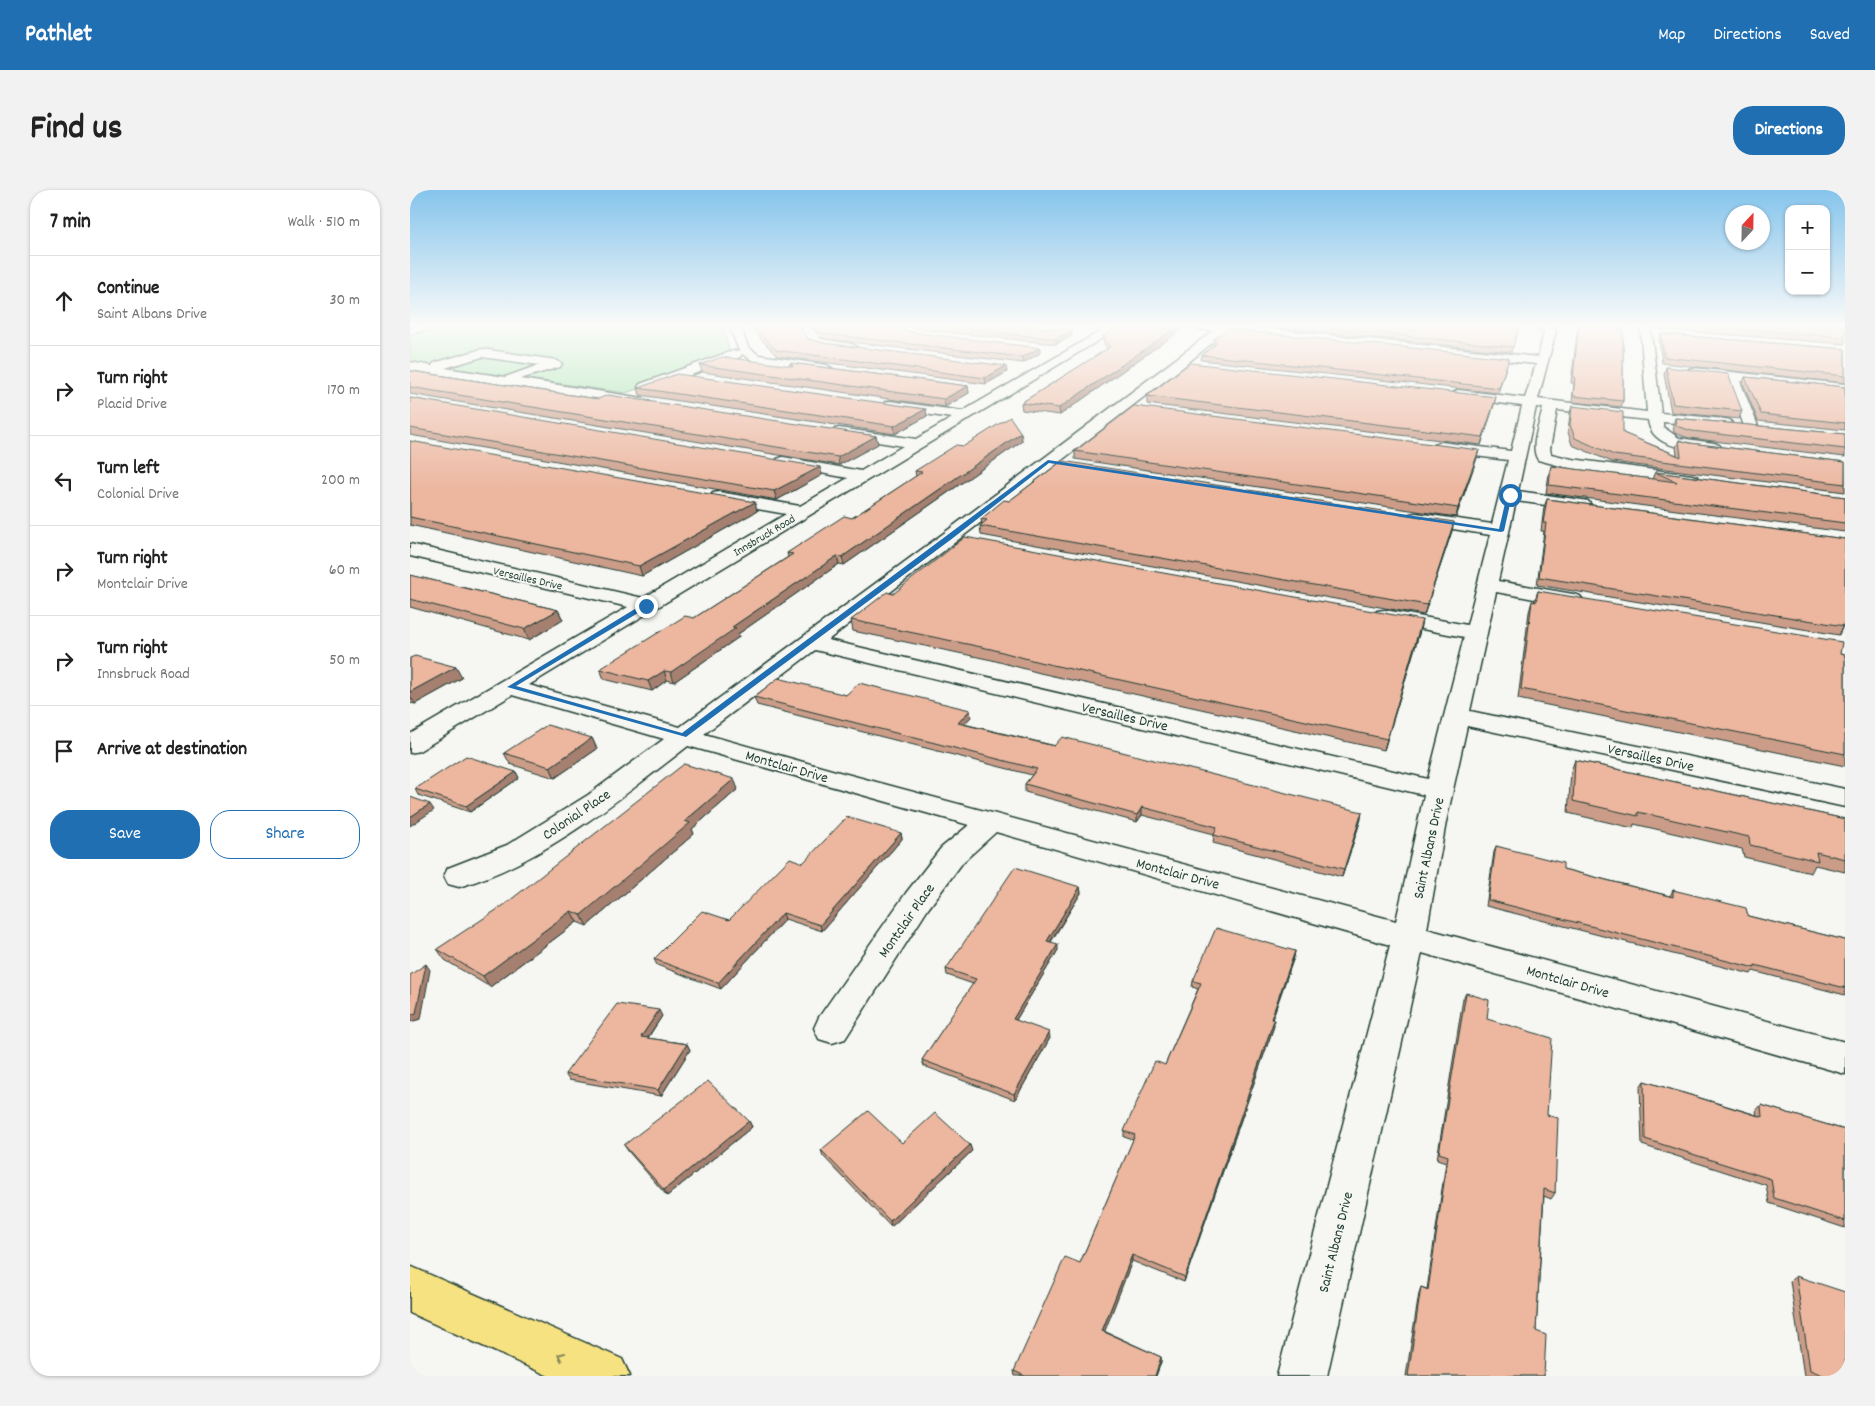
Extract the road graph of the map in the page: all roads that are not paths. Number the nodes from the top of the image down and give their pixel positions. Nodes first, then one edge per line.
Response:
1 (507, 380) edge
2 (664, 380) edge
3 (1026, 380) edge
4 (1157, 380) edge
5 (1537, 380) edge
6 (1654, 380) edge
7 (1734, 380) edge
8 (1773, 380) edge
9 (1845, 388) edge
10 (987, 390) edge
11 (1005, 392) junction
12 (1443, 392) edge
13 (617, 398) junction
14 (1530, 402) junction
15 (653, 403) edge
16 (879, 404) edge
17 (1551, 405) junction
18 (1122, 406) junction
19 (1142, 409) edge
20 (966, 416) junction
21 (1655, 417) junction
22 (1751, 426) junction
23 (1770, 428) edge
24 (830, 430) edge
25 (918, 444) junction
26 (1429, 445) edge
27 (1730, 450) edge
28 (1518, 457) junction
29 (765, 459) edge
30 (1048, 461) junction
31 (1068, 464) edge
32 (863, 476) junction
33 (1707, 482) edge
34 (704, 494) edge
35 (1510, 495) junction
36 (1598, 507) edge
37 (802, 512) junction
38 (1403, 516) edge
39 (1501, 531) junction
40 (951, 537) junction
41 (980, 542) edge
42 (410, 550) edge
43 (1488, 586) junction
44 (1594, 603) edge
45 (646, 606) junction
46 (1369, 613) edge
47 (1476, 633) junction
48 (810, 642) junction
49 (510, 687) junction
50 (1457, 716) junction
51 (684, 736) junction
52 (410, 745) edge
53 (1440, 790) junction
54 (1845, 798) edge
55 (990, 821) junction
56 (459, 876) dead end
57 (1409, 936) junction
58 (832, 1028) dead end
59 (1845, 1058) edge
60 (410, 1289) edge
61 (605, 1376) edge
62 (1302, 1376) edge

1 - 13 street
2 - 13 street
3 - 11 street, Innsbruck Road
4 - 18 street, Colonial Place
5 - 14 street, Saint Albans Drive
6 - 21 street
7 - 22 street
8 - 9 street
10 - 11 street
11 - 20 street, Innsbruck Road
12 - 14 street
13 - 15 street
14 - 17 street
14 - 28 street, Saint Albans Drive
16 - 20 street
17 - 21 street
17 - 33 street
18 - 19 street
18 - 30 street, Colonial Place
20 - 25 street, Innsbruck Road
21 - 22 street
21 - 27 street
22 - 23 street
24 - 25 street
25 - 32 street, Innsbruck Road
26 - 28 street
28 - 35 street, Saint Albans Drive
29 - 32 street
30 - 31 street
30 - 40 street, Colonial Place
32 - 37 street, Innsbruck Road
34 - 37 street
35 - 36 street
35 - 39 street, Saint Albans Drive
37 - 45 street, Innsbruck Road
38 - 39 street
39 - 43 street, Saint Albans Drive
40 - 41 street
40 - 48 street, Colonial Place
42 - 45 street, Versailles Drive
43 - 44 street
43 - 47 street, Saint Albans Drive
45 - 49 street, Innsbruck Road
46 - 47 street
47 - 50 street, Saint Albans Drive
48 - 51 street, Colonial Place
48 - 53 street, Versailles Drive
49 - 51 street, Montclair Drive
49 - 52 street, Innsbruck Road
50 - 53 street, Saint Albans Drive
50 - 54 street, Versailles Drive
51 - 55 street, Montclair Drive
51 - 56 street, Colonial Place
53 - 57 street, Saint Albans Drive
55 - 57 street, Montclair Drive
55 - 58 street, Montclair Place
57 - 59 street, Montclair Drive
57 - 62 street, Saint Albans Drive
61 -> 60 main road

